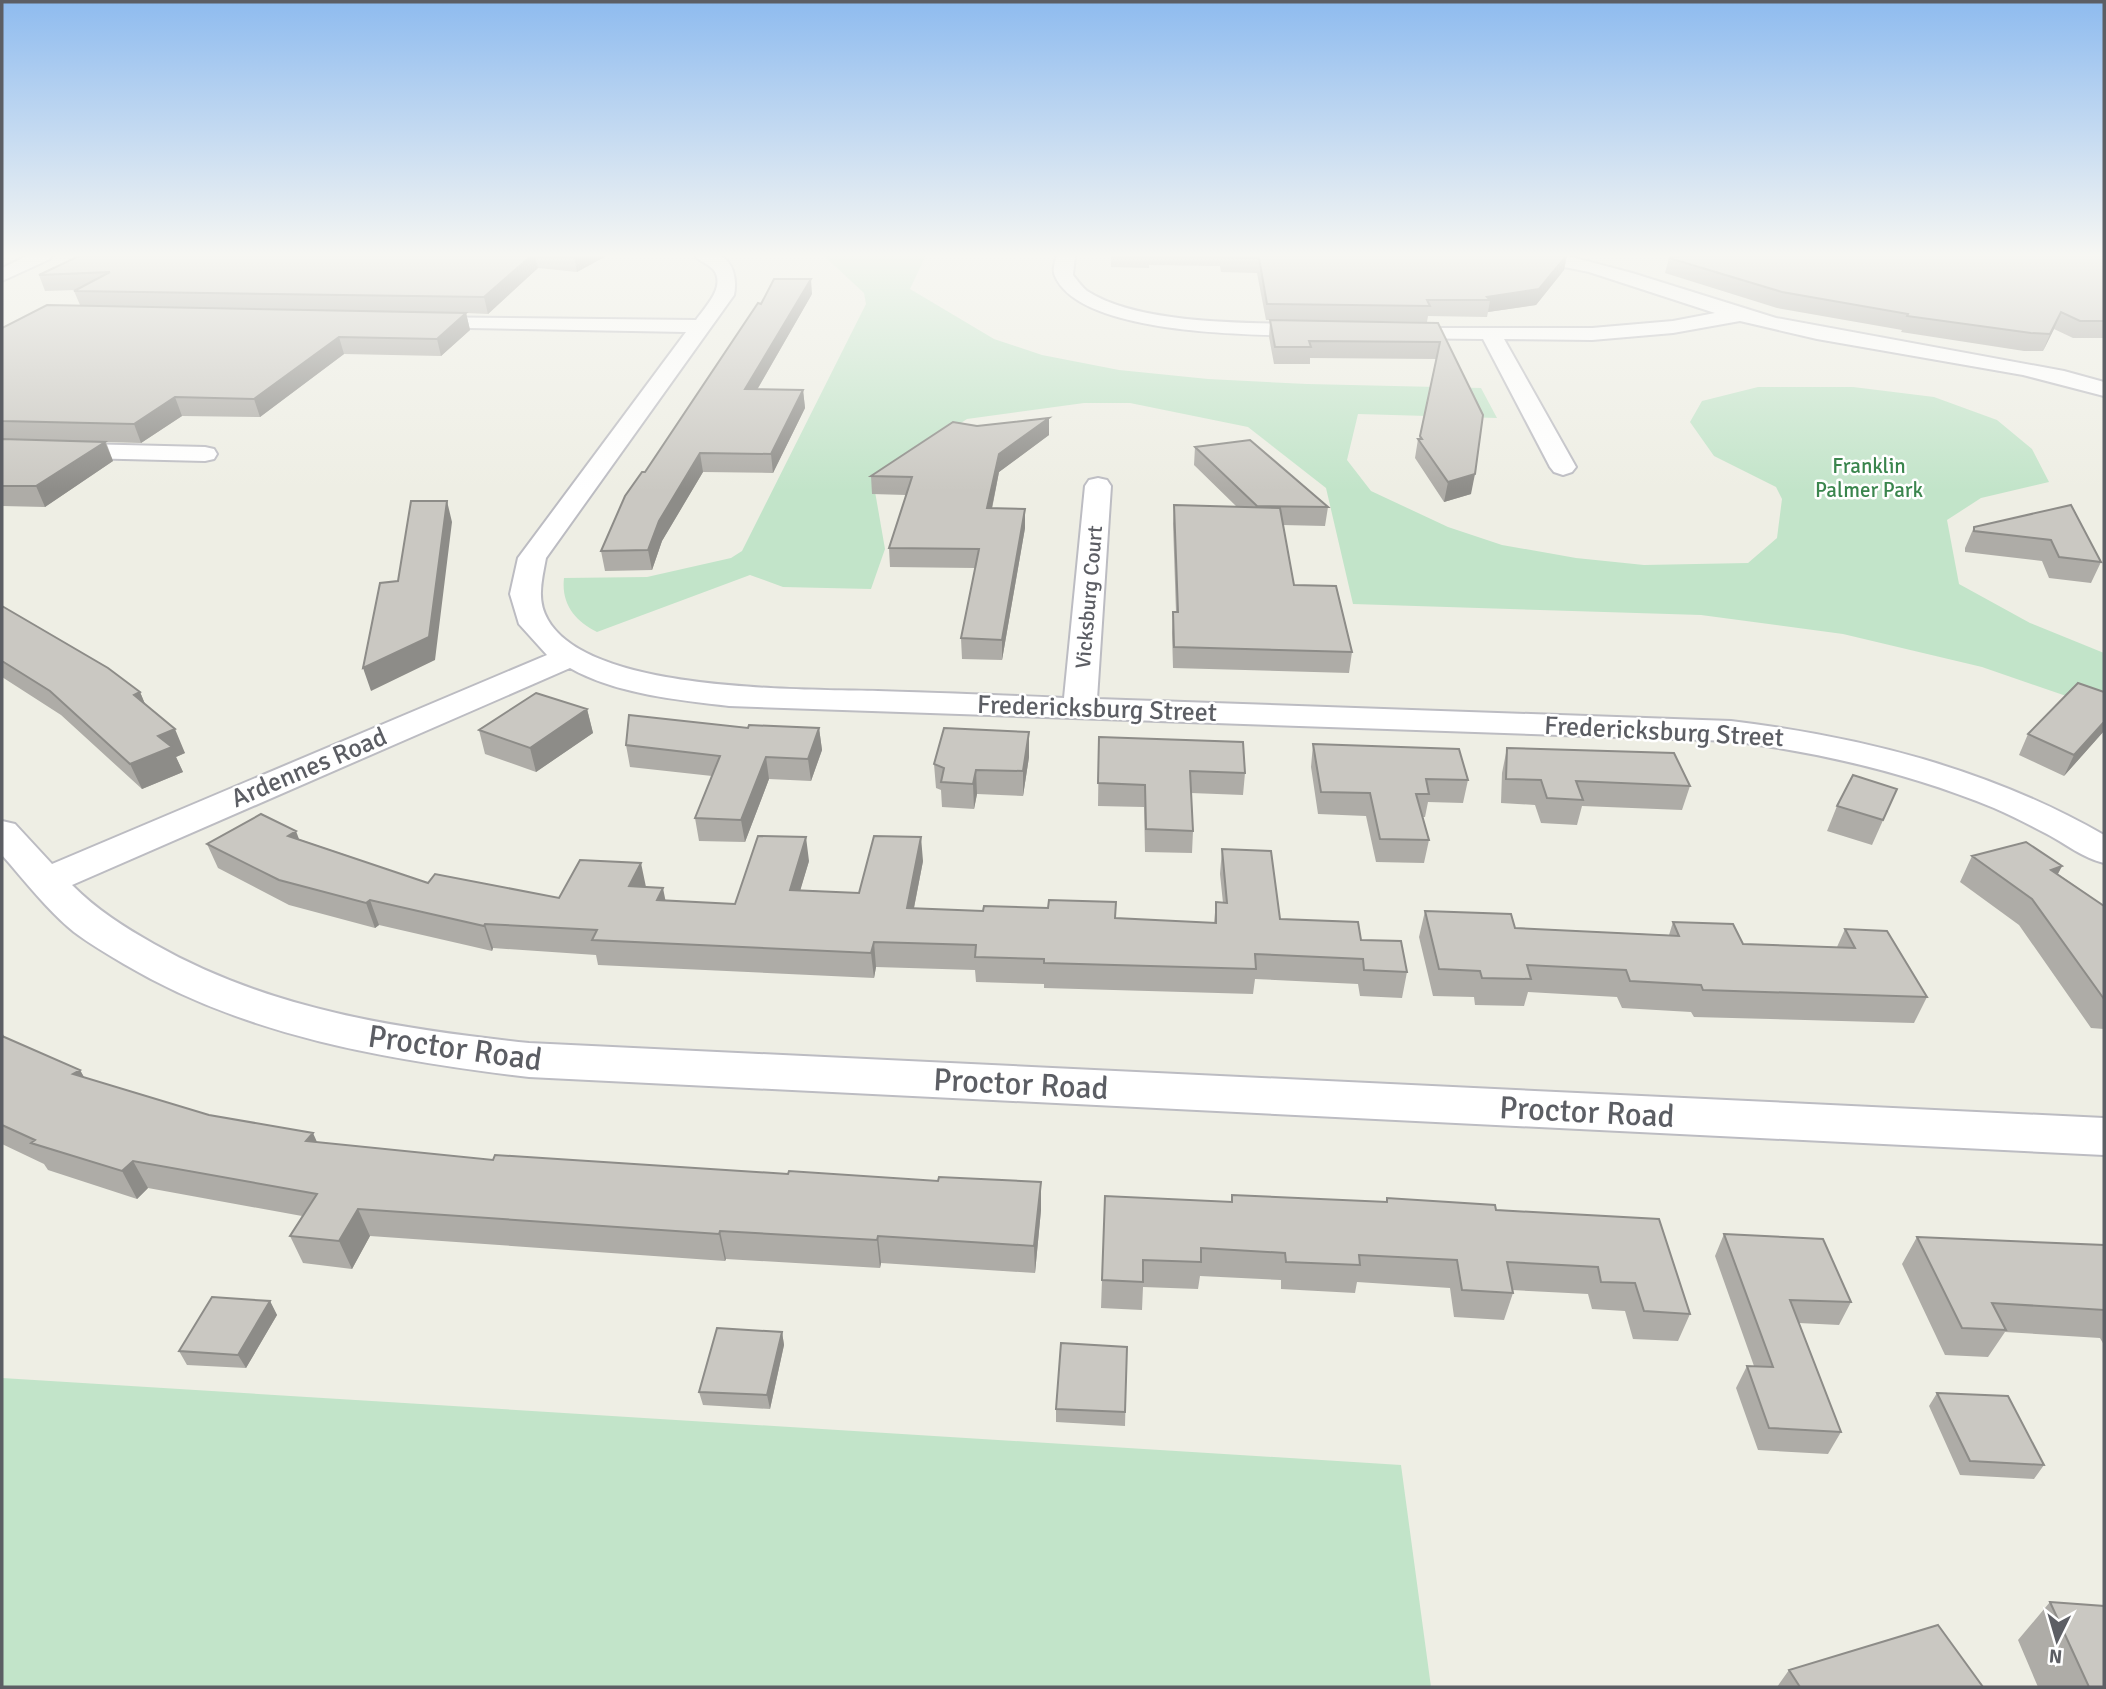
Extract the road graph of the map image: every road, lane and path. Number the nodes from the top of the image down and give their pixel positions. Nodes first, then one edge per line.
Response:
1 (693, 334) edge
2 (1484, 334) edge
3 (1491, 334) junction
4 (1503, 334) edge
5 (1824, 334) edge
6 (2101, 386) edge
7 (2, 449) edge
8 (205, 454) dead end
9 (1563, 467) dead end
10 (1098, 486) dead end
11 (571, 656) junction
12 (1080, 708) junction
13 (2, 832) edge
14 (2104, 851) edge
15 (47, 881) junction
16 (2104, 1137) edge

1 - 11 street, Fredericksburg Street
2 - 3 street
3 - 4 street
3 - 9 street
5 - 6 street
7 - 8 street
10 - 12 street, Vicksburg Court
11 - 12 street, Fredericksburg Street
11 - 15 street, Ardennes Road
12 - 14 street, Fredericksburg Street
13 - 15 street, Proctor Road
15 - 16 street, Proctor Road

